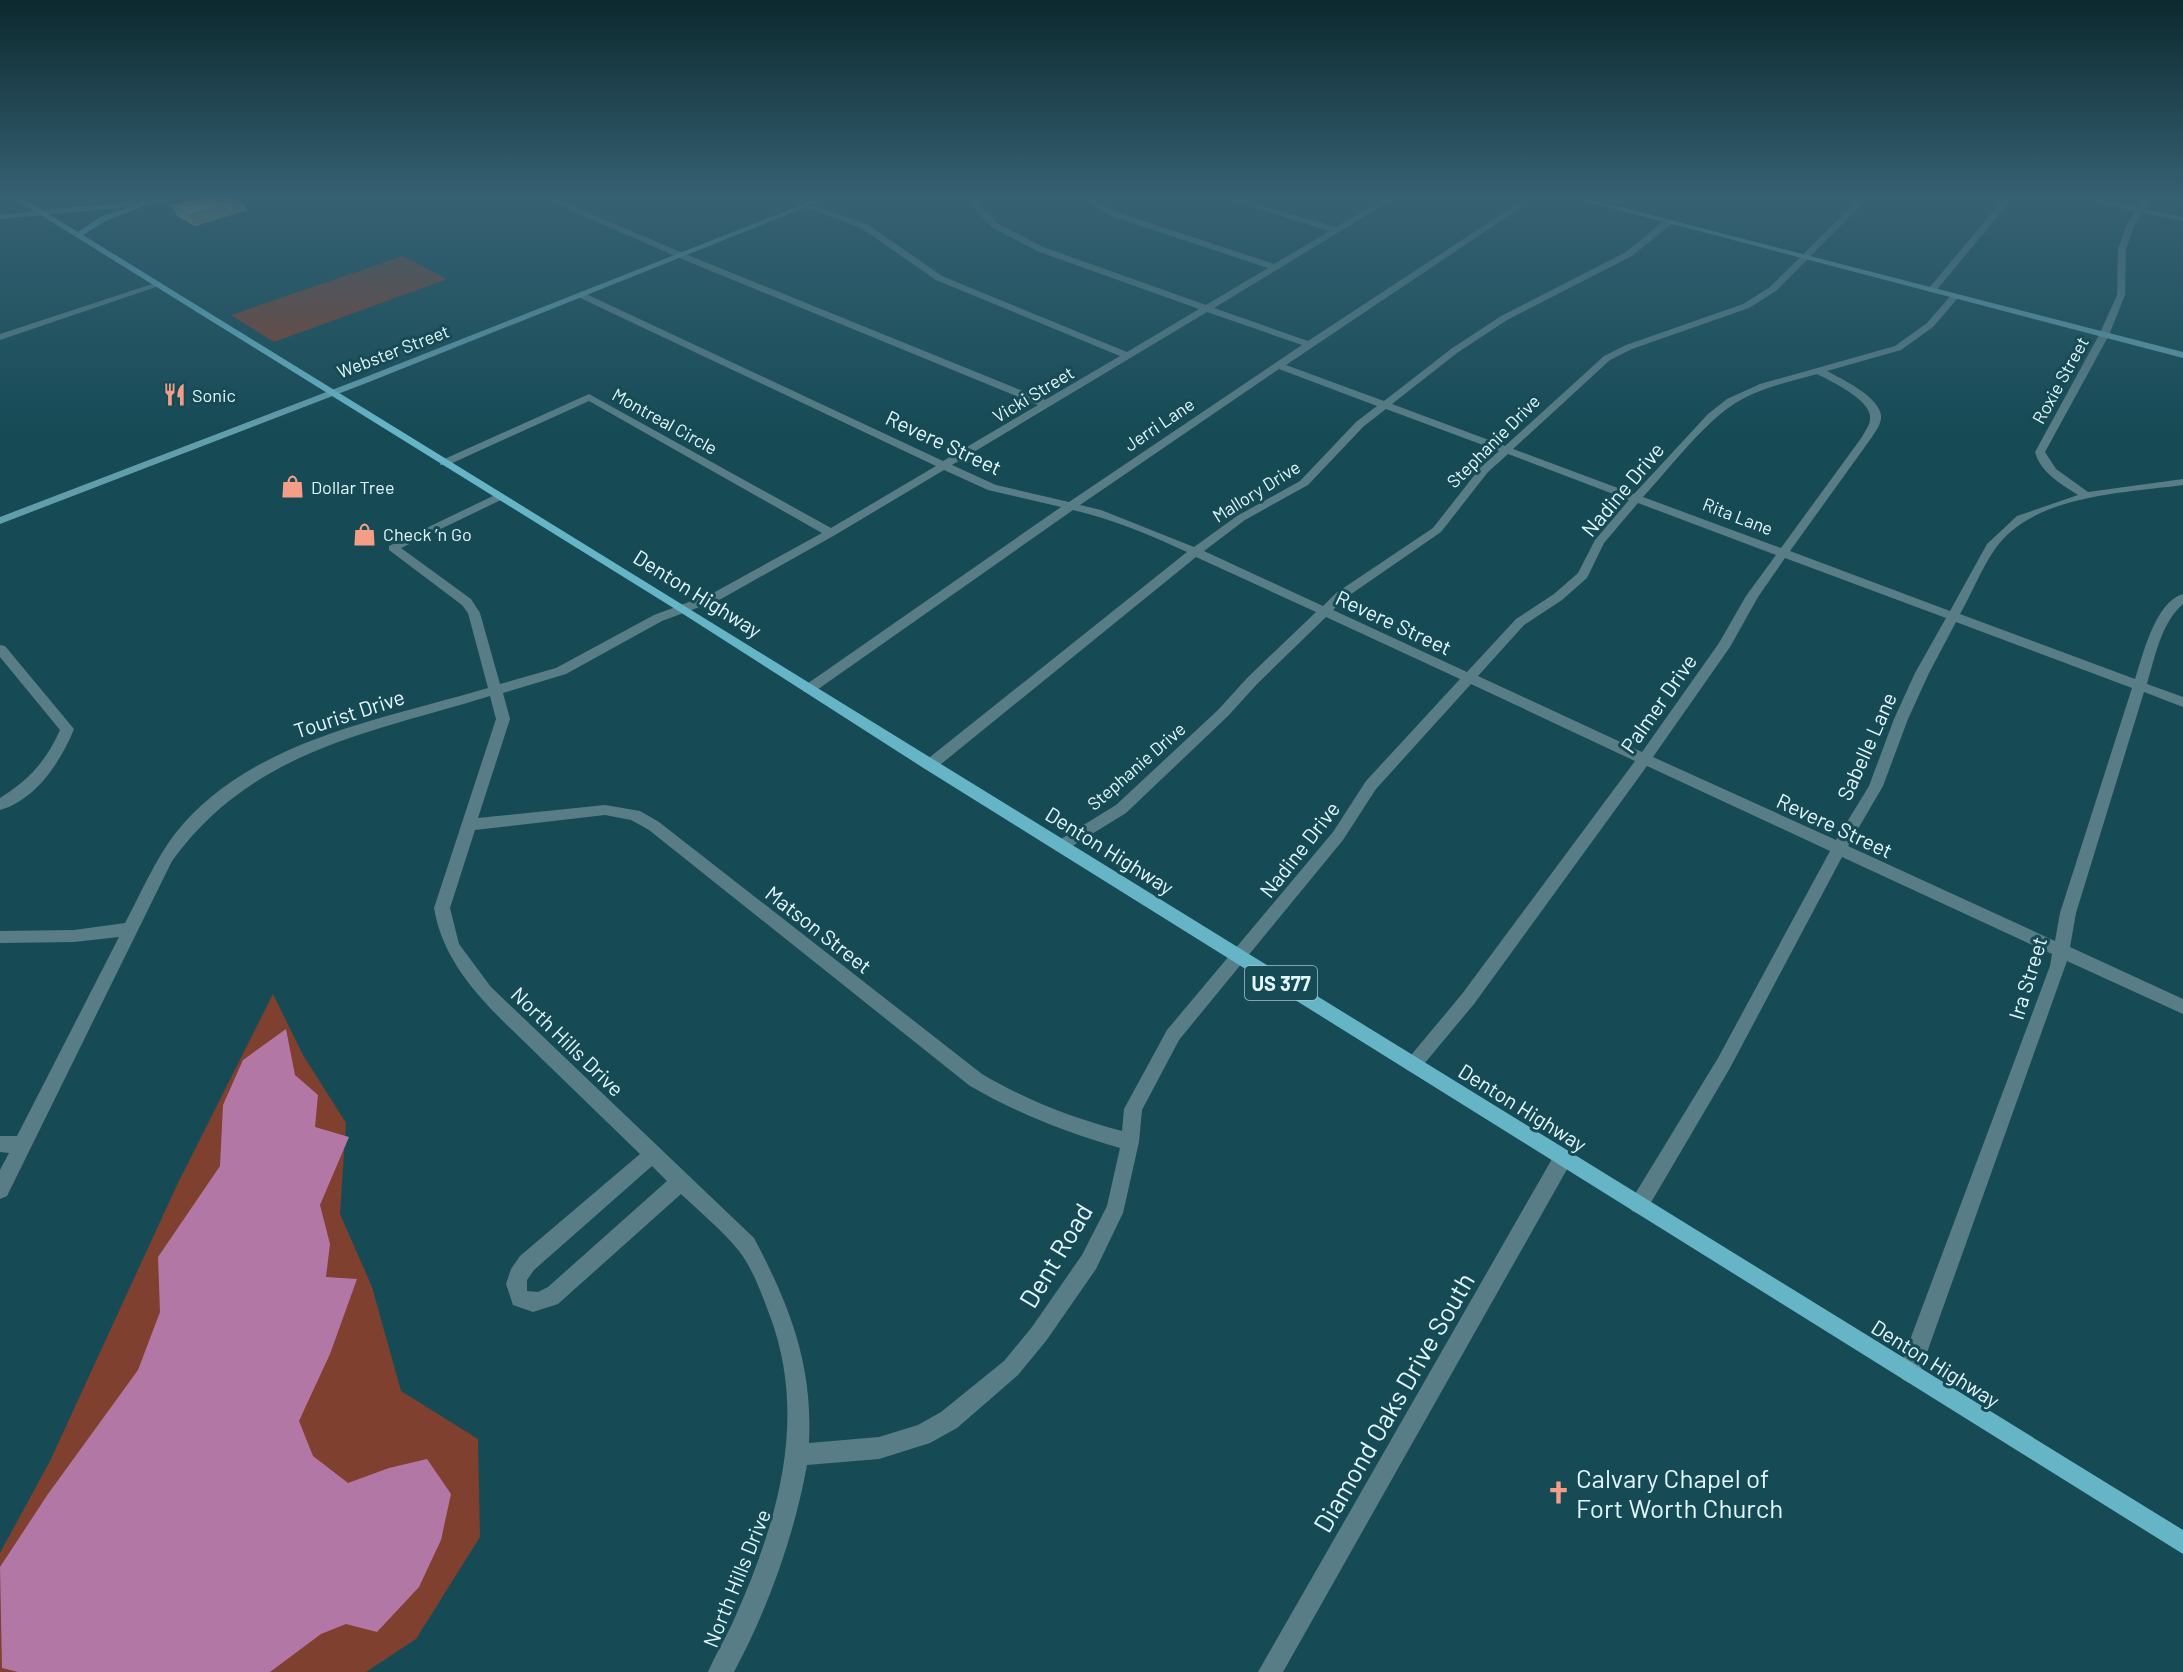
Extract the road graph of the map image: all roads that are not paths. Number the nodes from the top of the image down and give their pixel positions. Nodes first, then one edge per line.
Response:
1 (140, 274) edge
2 (633, 274) edge
3 (727, 274) edge
4 (933, 274) edge
5 (1107, 274) edge
6 (1263, 274) edge
7 (1414, 274) edge
8 (1589, 274) edge
9 (1788, 274) edge
10 (1869, 274) edge
11 (1945, 274) edge
12 (2121, 274) edge
13 (158, 285) junction
14 (1932, 290) junction
15 (581, 295) junction
16 (1954, 296) junction
17 (1206, 309) junction
18 (2104, 335) junction
19 (0, 337) edge
20 (1307, 344) junction
21 (2183, 355) edge
22 (1128, 356) junction
23 (1278, 365) junction
24 (1817, 370) junction
25 (331, 393) junction
26 (1048, 405) junction
27 (1385, 405) junction
28 (1506, 449) junction
29 (444, 463) junction
30 (944, 465) junction
31 (2183, 482) edge
32 (2088, 496) junction
33 (499, 497) junction
34 (1637, 497) junction
35 (1069, 506) junction
36 (0, 521) edge
37 (831, 533) junction
38 (1195, 552) junction
39 (1783, 552) junction
40 (2183, 598) edge
41 (684, 609) junction
42 (1325, 611) junction
43 (1952, 617) junction
44 (0, 649) edge
45 (1468, 678) junction
46 (2141, 687) junction
47 (809, 689) junction
48 (497, 690) junction
49 (2183, 702) edge
50 (1644, 759) junction
51 (930, 765) junction
52 (0, 804) edge
53 (468, 825) junction
54 (1061, 846) junction
55 (1839, 848) junction
56 (128, 929) junction
57 (0, 937) edge
58 (2061, 951) junction
59 (1237, 955) junction
60 (2183, 1007) edge
61 (1413, 1065) junction
62 (1130, 1142) junction
63 (0, 1144) edge
64 (22, 1145) junction
65 (653, 1154) junction
66 (1563, 1158) junction
67 (681, 1181) junction
68 (0, 1190) edge
69 (1639, 1205) junction
70 (1909, 1372) junction
71 (798, 1455) junction
72 (2183, 1543) edge
73 (720, 1672) edge
74 (1270, 1672) edge

1 - 13 main road, Denton Highway / US 377
2 - 15 street, Webster Street
3 - 26 street
4 - 22 street
5 - 17 street
6 - 17 street, Vicki Street
7 - 20 street, Jerri Lane
8 - 27 street, Mallory Drive
9 - 28 street, Stephanie Drive
10 - 14 street
11 - 14 street
12 - 18 street, Roxie Street
13 - 19 street
13 - 25 main road, Denton Highway / US 377
14 - 16 street
15 - 25 street, Webster Street
15 - 30 street, Revere Street
16 - 18 street
16 - 24 street, Nadine Drive
17 - 20 street
17 - 22 street, Vicki Street
18 - 21 street
18 - 32 street, Roxie Street
20 - 23 street, Jerri Lane
22 - 26 street, Vicki Street
23 - 27 street, Rita Lane
23 - 35 street, Jerri Lane
24 - 34 street, Nadine Drive
24 - 39 street, Palmer Drive
25 - 29 main road, Denton Highway / US 377
25 - 36 street, Webster Street
26 - 30 street, Vicki Street
27 - 28 street, Rita Lane
27 - 38 street, Mallory Drive
28 - 34 street, Rita Lane
28 - 42 street, Stephanie Drive
29 - 33 main road, Denton Highway / US 377
29 - 37 street, Montreal Circle
30 - 35 street, Revere Street
30 - 37 street, Vicki Street
31 - 32 street, Sabelle Lane
32 - 43 street, Sabelle Lane
33 - 41 main road, Denton Highway / US 377
33 - 48 street, North Hills Drive
34 - 39 street, Rita Lane
34 - 45 street, Nadine Drive
35 - 38 street, Revere Street
35 - 47 street, Jerri Lane
37 - 41 street, Vicki Street
38 - 42 street, Revere Street
38 - 51 street, Mallory Drive
39 - 43 street, Rita Lane
39 - 50 street, Palmer Drive
40 - 46 street, Ira Street
41 - 47 main road, Denton Highway / US 377
41 - 48 street, Tourist Drive
42 - 45 street, Revere Street
42 - 54 street, Stephanie Drive
43 - 46 street, Rita Lane
43 - 55 street, Sabelle Lane
44 - 52 street
45 - 50 street, Revere Street
45 - 59 street, Nadine Drive
46 - 49 street, Rita Lane
46 - 58 street, Ira Street
47 - 51 main road, Denton Highway / US 377
48 - 53 street, North Hills Drive
48 - 56 street, Tourist Drive
50 - 55 street, Revere Street
50 - 61 street, Palmer Drive
51 - 54 main road, Denton Highway / US 377
53 - 62 street, Matson Street
53 - 65 street, North Hills Drive
54 - 59 main road, Denton Highway / US 377
55 - 58 street, Revere Street
55 - 69 street, Sabelle Lane
56 - 57 street
56 - 64 street, Tourist Drive
58 - 60 street, Revere Street
58 - 70 street, Ira Street
59 - 61 main road, Denton Highway / US 377
59 - 62 street, Dent Road
61 - 66 main road, Denton Highway / US 377
62 - 71 street, Dent Road
63 - 64 street
64 - 68 street, Tourist Drive
65 - 67 street, North Hills Drive
65 - 67 street
66 - 69 main road, Denton Highway / US 377
66 - 74 street, Diamond Oaks Drive South
67 - 71 street, North Hills Drive
69 - 70 main road, Denton Highway / US 377
70 - 72 main road, Denton Highway / US 377
71 - 73 street, North Hills Drive

